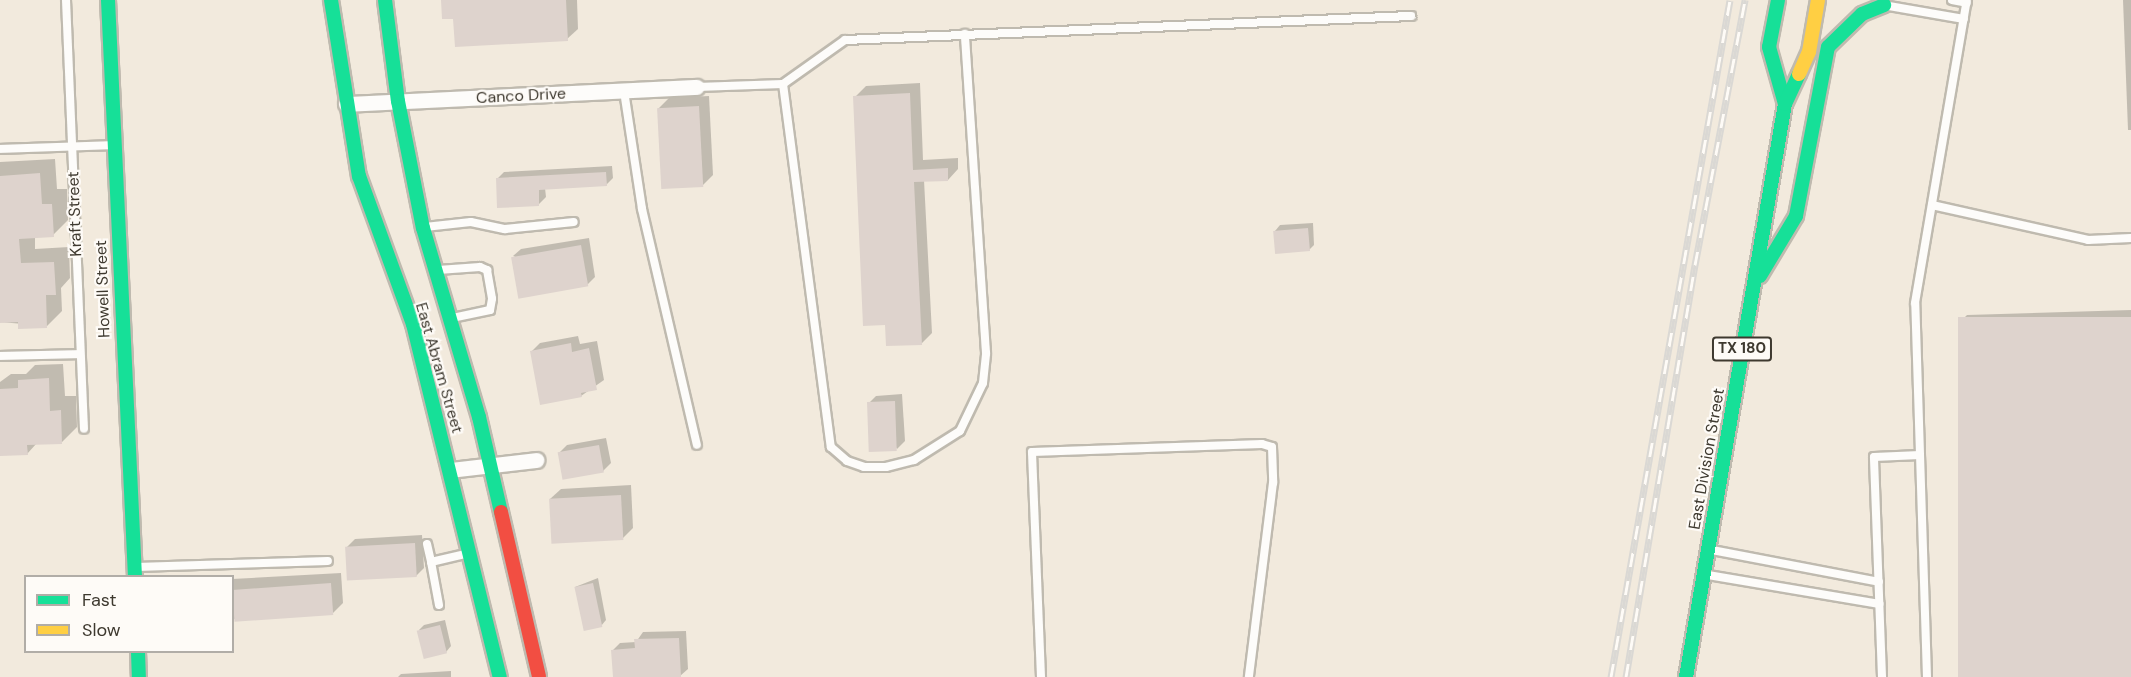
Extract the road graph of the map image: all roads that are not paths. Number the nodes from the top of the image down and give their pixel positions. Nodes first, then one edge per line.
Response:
1 (66, 0) edge
2 (108, 0) edge
3 (331, 0) edge
4 (385, 0) edge
5 (1778, 0) edge
6 (1818, 0) edge
7 (1952, 0) edge
8 (1967, 1) edge
9 (1865, 2) dead end
10 (1884, 5) junction
11 (1410, 16) dead end
12 (1964, 19) junction
13 (965, 34) junction
14 (783, 84) junction
15 (697, 87) joint
16 (624, 91) junction
17 (398, 101) junction
18 (346, 104) junction
19 (1785, 104) junction
20 (115, 145) junction
21 (72, 147) junction
22 (0, 149) edge
23 (1932, 205) junction
24 (574, 222) dead end
25 (423, 228) junction
26 (2131, 238) edge
27 (436, 270) junction
28 (1753, 290) junction
29 (451, 318) junction
30 (80, 354) junction
31 (0, 357) edge
32 (84, 429) dead end
33 (697, 446) dead end
34 (1920, 456) junction
35 (536, 460) dead end
36 (492, 467) junction
37 (450, 470) junction
38 (427, 544) dead end
39 (1708, 549) junction
40 (470, 553) junction
41 (328, 561) dead end
42 (431, 562) junction
43 (135, 572) edge
44 (1704, 575) junction
45 (1879, 582) junction
46 (1880, 604) junction
47 (439, 605) dead end
48 (138, 653) edge
49 (139, 677) edge
50 (500, 677) edge
51 (539, 677) edge
52 (1041, 677) edge
53 (1249, 677) edge
54 (1686, 677) edge
55 (1882, 677) edge
56 (1927, 677) edge

1 - 21 lane, Kraft Street
2 - 20 main road, Howell Street
3 - 18 main road, East Abram Street
4 - 17 main road, East Abram Street
5 - 19 main road, East Division Street / TX 180
6 - 19 main road, East Division Street / TX 180
7 - 8 lane
8 - 12 lane
9 - 10 lane
10 - 12 lane
10 - 28 main road
11 - 13 lane
12 - 23 lane
13 - 14 lane
13 - 14 lane
14 - 15 lane
15 - 16 street, Canco Drive
16 - 17 street, Canco Drive
16 - 33 lane
17 - 18 street, Canco Drive
17 - 25 main road, East Abram Street
18 - 37 main road, East Abram Street
19 - 28 main road, East Division Street / TX 180
20 - 21 lane
20 - 43 main road, Howell Street
21 - 22 lane
21 - 30 lane, Kraft Street
23 - 26 lane
23 - 34 lane
24 - 25 lane
25 - 27 main road, East Abram Street
27 - 29 main road, East Abram Street
27 - 29 lane
28 - 39 main road, East Division Street / TX 180
29 - 36 main road, East Abram Street
30 - 31 lane
30 - 32 lane, Kraft Street
34 - 45 lane
34 - 56 lane
35 - 36 street
36 - 37 street
36 - 51 main road, East Abram Street
37 - 40 main road, East Abram Street
38 - 42 lane
39 - 44 main road, East Division Street / TX 180
39 - 45 lane
40 - 42 lane
40 - 50 main road, East Abram Street
41 - 43 lane
42 - 47 lane
44 - 46 lane
44 - 54 main road, East Division Street / TX 180
45 - 46 lane
46 - 55 lane
48 - 49 main road
52 - 53 lane

